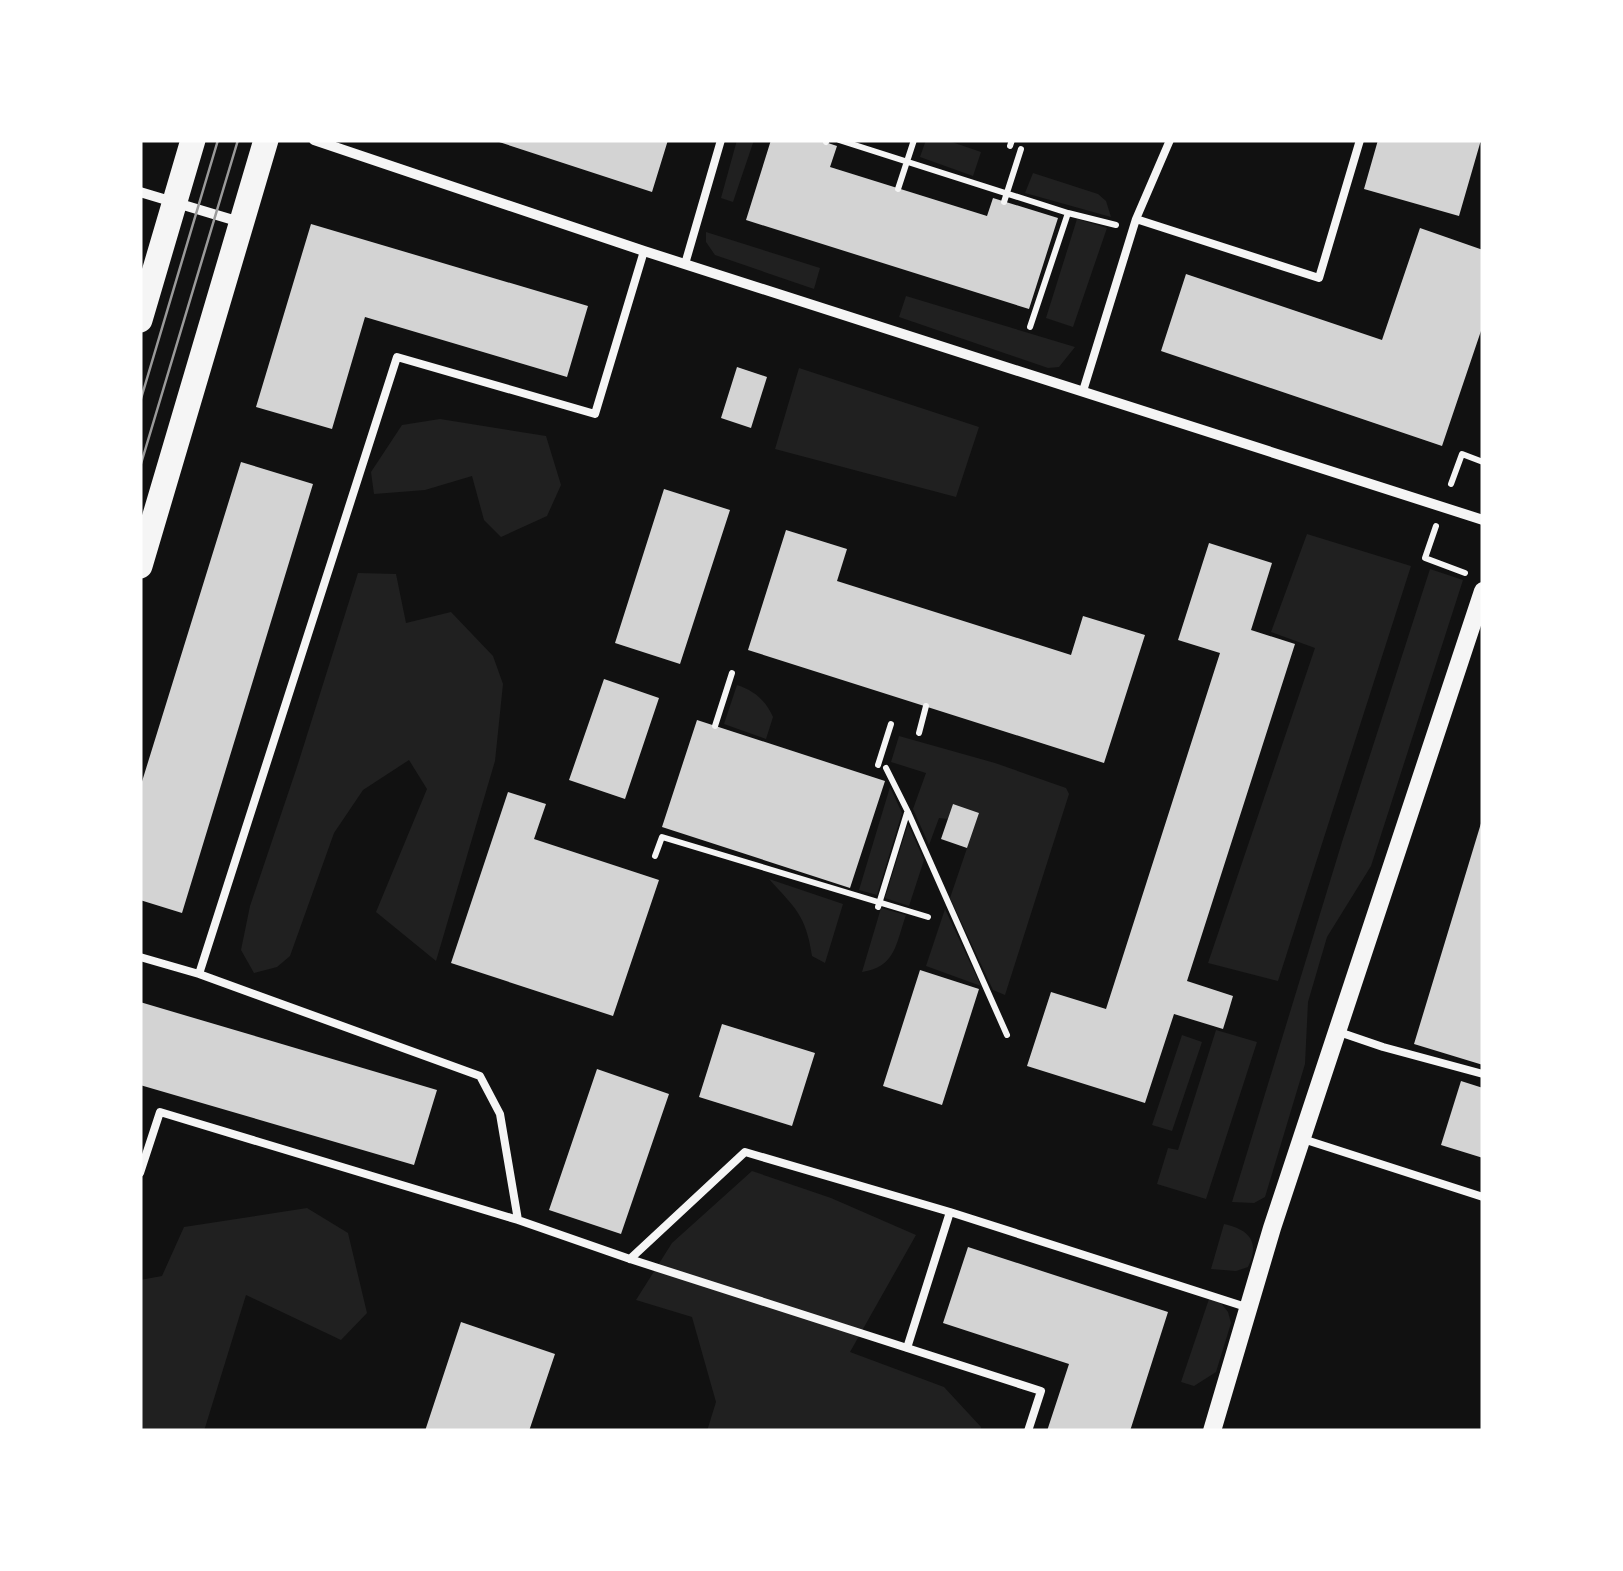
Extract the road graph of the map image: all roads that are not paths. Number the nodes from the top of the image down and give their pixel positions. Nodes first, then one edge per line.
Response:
1 (193, 140) edge
2 (266, 140) edge
3 (314, 140) edge
4 (721, 140) edge
5 (1170, 140) edge
6 (1360, 140) edge
7 (140, 192) edge
8 (174, 202) junction
9 (1136, 219) junction
10 (241, 222) junction
11 (644, 251) junction
12 (685, 264) junction
13 (140, 320) edge
14 (1083, 391) junction
15 (1483, 520) edge
16 (140, 566) edge
17 (1483, 592) edge
18 (140, 958) edge
19 (198, 974) junction
20 (1336, 1031) junction
21 (1483, 1074) edge
22 (1303, 1139) junction
23 (140, 1173) edge
24 (1483, 1198) edge
25 (950, 1212) junction
26 (518, 1220) junction
27 (630, 1260) junction
28 (1250, 1309) junction
29 (908, 1348) junction
30 (1028, 1431) edge
31 (1212, 1431) edge

1 - 8 main road
2 - 10 main road
3 - 11 street
4 - 12 lane
5 - 9 lane
6 - 9 lane
7 - 8 street
8 - 10 street
8 - 13 main road
9 - 14 lane
10 - 16 main road
11 - 12 street
11 - 19 lane
12 - 14 street
14 - 15 street
17 - 20 street
18 - 19 lane
19 - 26 lane
20 - 21 lane
20 - 22 street
22 - 24 lane
22 - 28 street
23 - 26 lane
25 - 27 lane
25 - 28 lane
25 - 29 lane
26 - 27 lane
27 - 29 lane
28 - 31 street
29 - 30 lane

